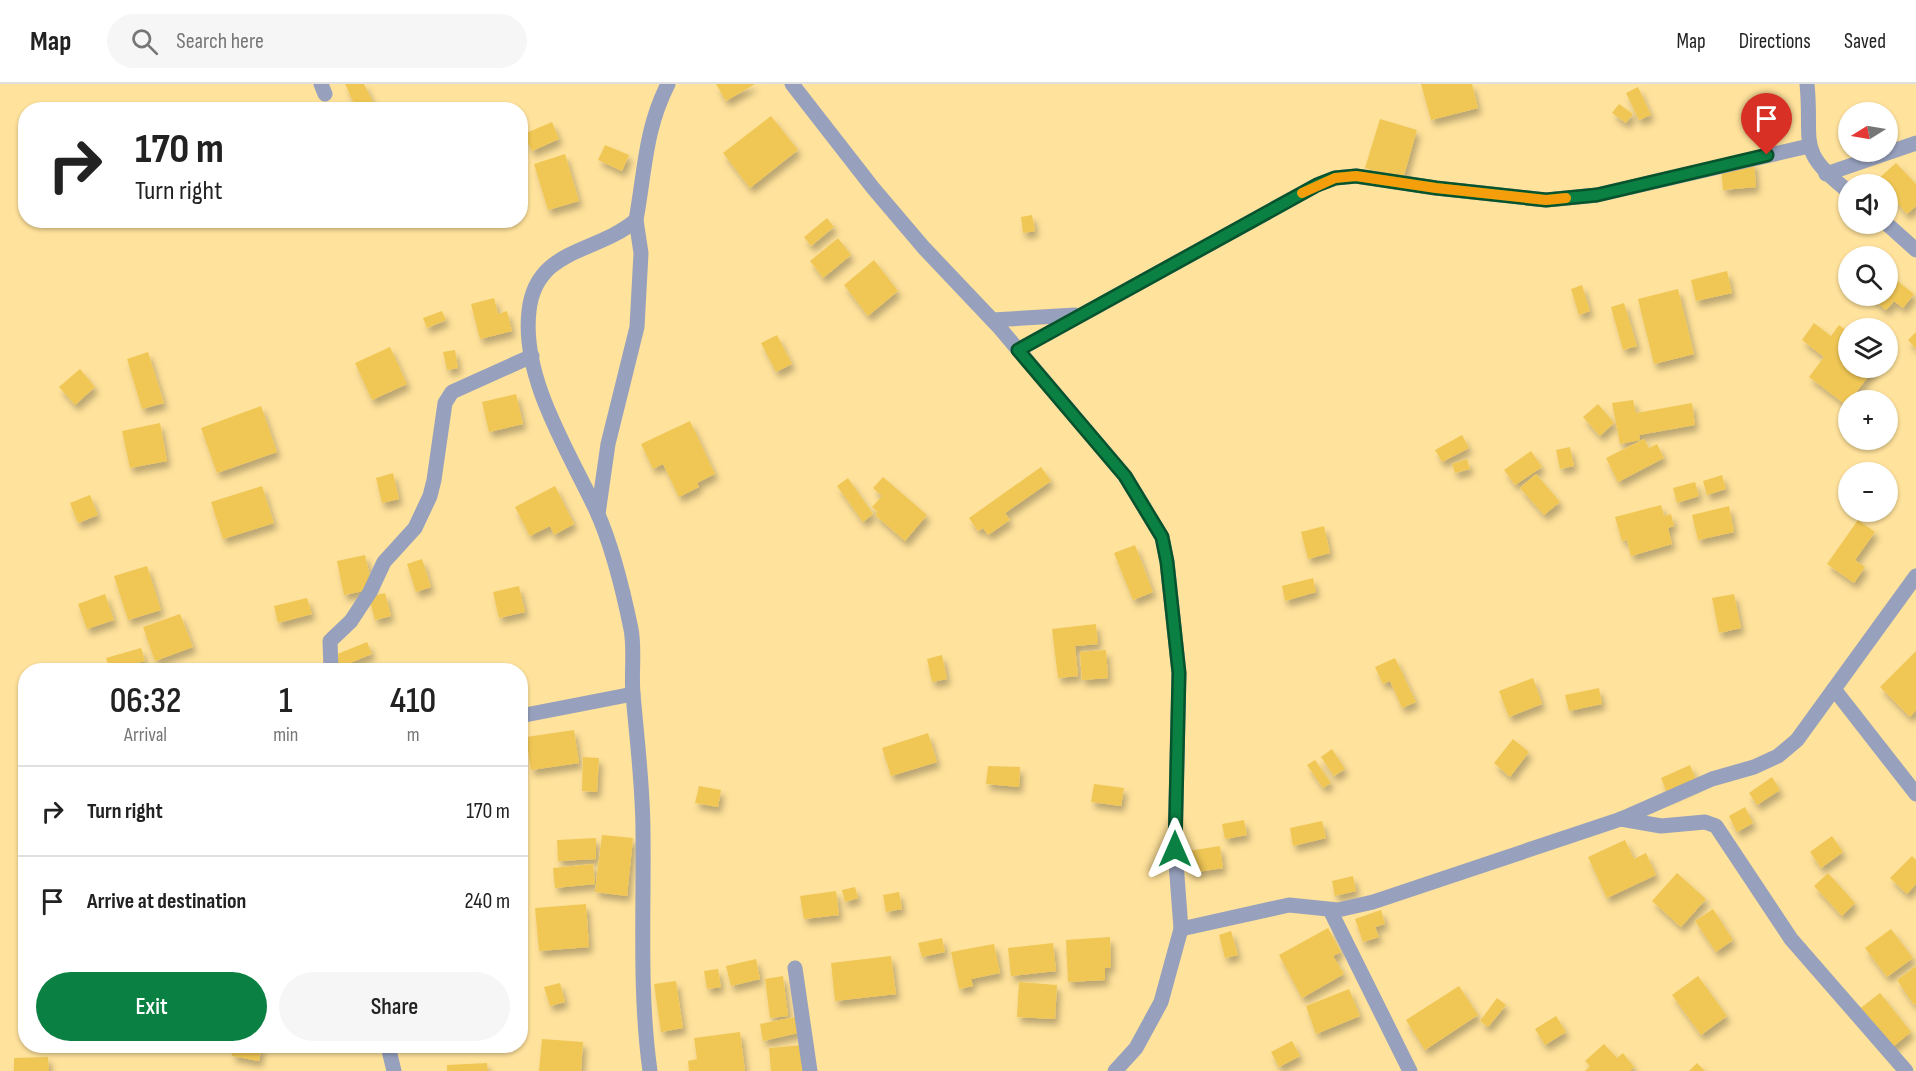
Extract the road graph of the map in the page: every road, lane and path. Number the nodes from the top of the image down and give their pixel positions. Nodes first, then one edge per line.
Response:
1 (668, 84) edge
2 (792, 84) edge
3 (1807, 84) edge
4 (1916, 143) edge
5 (1809, 146) junction
6 (1826, 174) junction
7 (1838, 183) edge
8 (636, 220) junction
9 (1898, 234) edge
10 (1916, 250) edge
11 (1081, 315) junction
12 (993, 320) junction
13 (1018, 350) junction
14 (532, 356) junction
15 (598, 514) junction
16 (1916, 576) edge
17 (331, 663) edge
18 (1834, 689) junction
19 (633, 694) junction
20 (528, 714) edge
21 (1916, 794) edge
22 (1620, 819) junction
23 (1330, 910) junction
24 (1181, 929) junction
25 (795, 968) dead end
26 (390, 1053) edge
27 (394, 1071) edge
28 (650, 1071) edge
29 (810, 1071) edge
30 (1115, 1071) edge
31 (1410, 1071) edge
32 (1906, 1071) edge

1 - 8 street
2 - 12 street
3 - 5 street
4 - 6 street
5 - 6 street
5 - 11 street
6 - 7 street
8 - 14 street
8 - 15 street
9 - 10 street
11 - 12 street
11 - 13 street
12 - 13 street
13 - 24 street
14 - 15 street
14 - 17 street
15 - 19 street
16 - 18 street
18 - 21 street
18 - 22 street
19 - 20 street
19 - 28 street
22 - 23 street
22 - 32 street
23 - 24 street
23 - 31 street
24 - 30 street
25 - 29 street
26 - 27 street

